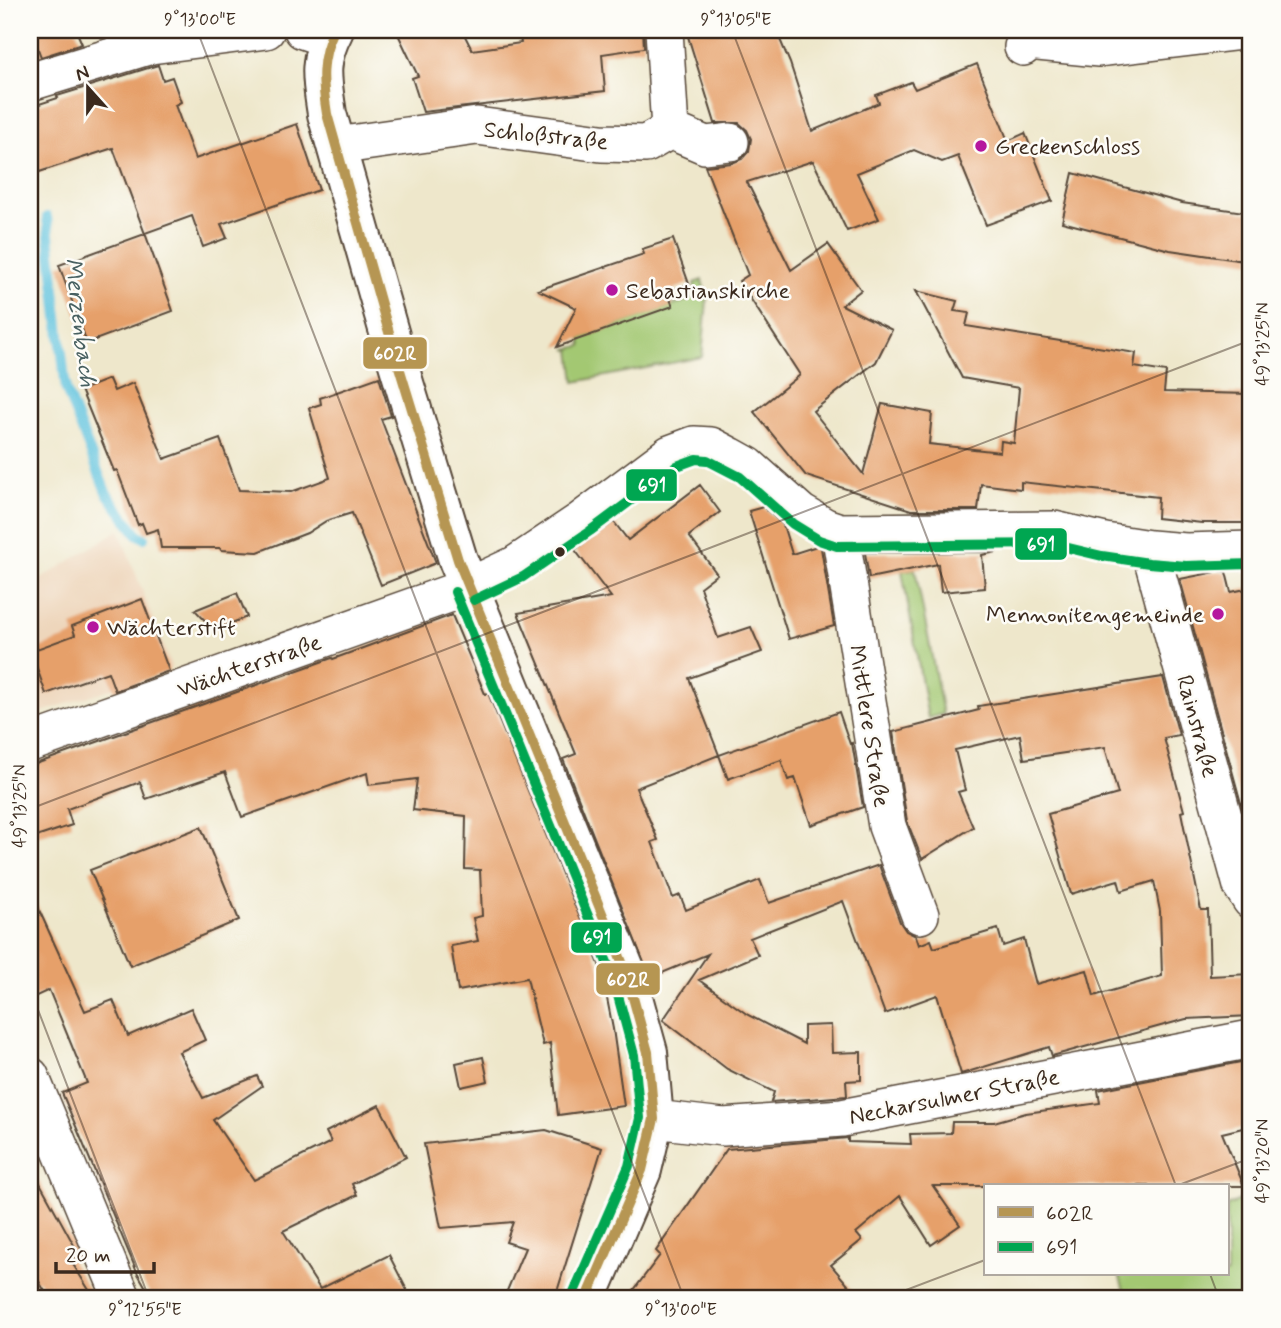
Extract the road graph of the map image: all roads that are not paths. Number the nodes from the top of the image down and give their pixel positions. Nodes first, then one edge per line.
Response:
1 (266, 30) edge
2 (664, 30) edge
3 (1251, 30) edge
4 (322, 33) edge
5 (1023, 47) dead end
6 (30, 82) edge
7 (670, 130) junction
8 (730, 142) dead end
9 (336, 146) junction
10 (840, 531) junction
11 (1150, 549) junction
12 (1251, 551) edge
13 (468, 587) junction
14 (30, 743) edge
15 (1251, 900) edge
16 (920, 915) dead end
17 (1251, 1039) edge
18 (30, 1076) edge
19 (654, 1119) junction
20 (122, 1298) edge
21 (587, 1298) edge

1 - 6 street
2 - 7 street
3 - 5 street
4 - 9 main road
7 - 8 street
7 - 9 street, Schloßstraße
9 - 13 main road
10 - 11 street
10 - 13 street, Wächterstraße
10 - 16 street, Mittlere Straße
11 - 12 street
11 - 15 street, Rainstraße
13 - 14 street, Wächterstraße
13 - 19 main road
17 - 19 street, Neckarsulmer Straße
18 - 20 street
19 - 21 main road

